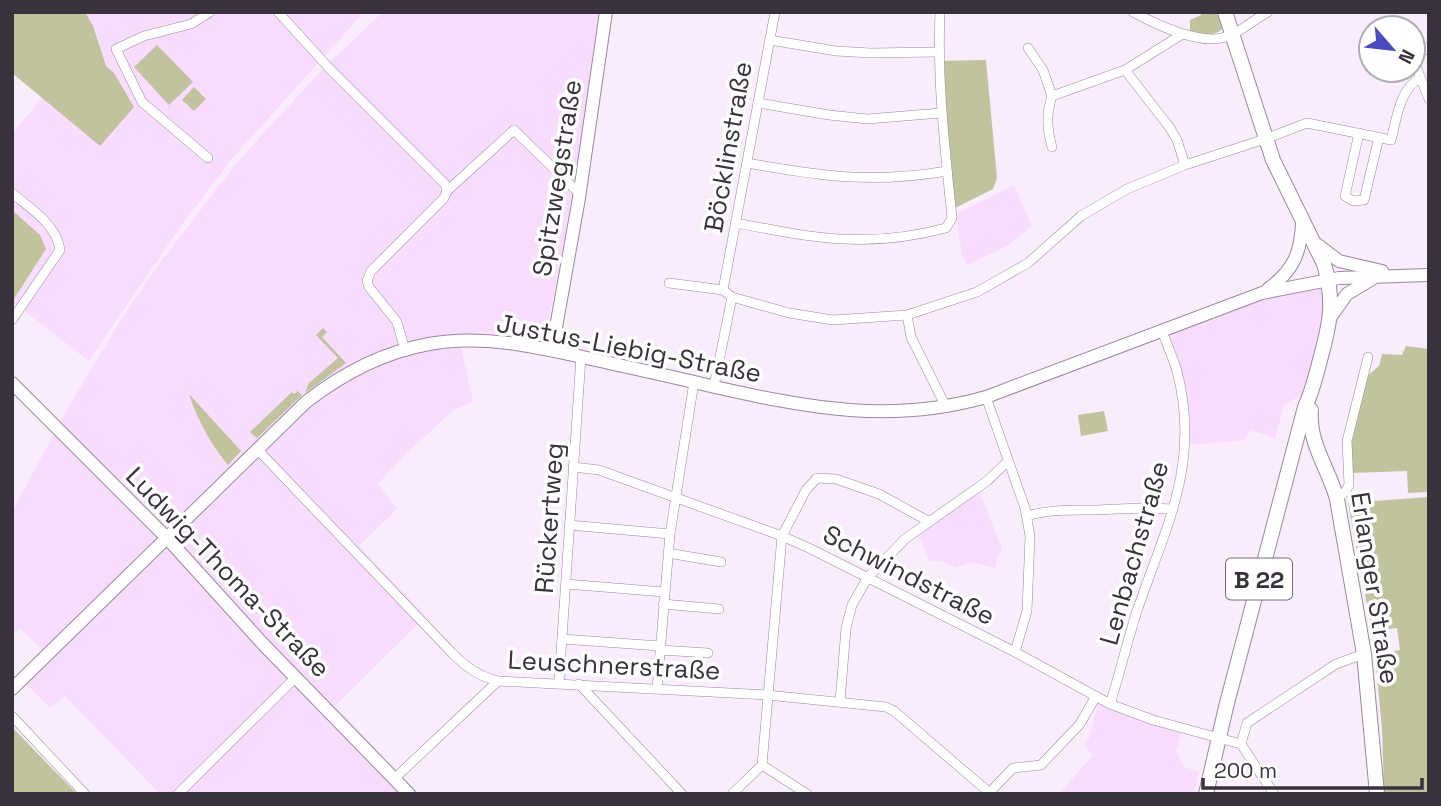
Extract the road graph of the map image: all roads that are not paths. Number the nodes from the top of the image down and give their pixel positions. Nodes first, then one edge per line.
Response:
1 (210, 12) edge
2 (278, 12) edge
3 (606, 12) edge
4 (775, 12) edge
5 (940, 12) edge
6 (1133, 12) edge
7 (1226, 12) edge
8 (1268, 12) edge
9 (1181, 35) junction
10 (1232, 35) junction
11 (770, 40) junction
12 (1028, 48) dead end
13 (938, 52) junction
14 (1125, 70) junction
15 (1410, 84) edge
16 (1052, 96) junction
17 (758, 103) junction
18 (941, 113) junction
19 (1359, 133) junction
20 (1379, 138) junction
21 (1265, 139) junction
22 (1052, 147) dead end
23 (208, 158) dead end
24 (747, 163) junction
25 (1185, 164) junction
26 (947, 171) junction
27 (447, 191) junction
28 (12, 193) edge
29 (579, 193) junction
30 (736, 223) junction
31 (1303, 223) junction
32 (1314, 242) junction
33 (1378, 275) junction
34 (1396, 275) junction
35 (1429, 275) edge
36 (1328, 280) junction
37 (669, 284) dead end
38 (723, 290) junction
39 (1262, 293) junction
40 (732, 297) junction
41 (907, 315) junction
42 (1330, 318) junction
43 (12, 320) edge
44 (1162, 331) junction
45 (405, 349) junction
46 (552, 350) junction
47 (581, 357) junction
48 (1368, 357) dead end
49 (694, 382) junction
50 (12, 383) edge
51 (714, 386) junction
52 (1311, 395) junction
53 (986, 397) junction
54 (946, 407) junction
55 (1317, 448) junction
56 (257, 449) junction
57 (1294, 450) junction
58 (1007, 462) junction
59 (573, 467) junction
60 (675, 497) junction
61 (1337, 499) junction
62 (1172, 509) junction
63 (1027, 516) junction
64 (184, 520) junction
65 (928, 521) junction
66 (152, 523) junction
67 (569, 525) junction
68 (670, 534) junction
69 (782, 536) junction
70 (167, 538) junction
71 (668, 553) junction
72 (188, 562) junction
73 (721, 562) dead end
74 (868, 577) junction
75 (566, 584) junction
76 (664, 592) junction
77 (663, 604) junction
78 (719, 609) dead end
79 (562, 639) junction
80 (660, 648) junction
81 (1015, 652) junction
82 (708, 653) dead end
83 (1364, 654) junction
84 (296, 677) junction
85 (498, 681) junction
86 (559, 682) junction
87 (579, 684) junction
88 (600, 686) junction
89 (12, 689) edge
90 (657, 689) junction
91 (767, 695) junction
92 (1096, 696) junction
93 (840, 702) junction
94 (1110, 704) junction
95 (600, 705) junction
96 (12, 716) edge
97 (1218, 739) junction
98 (1241, 744) junction
99 (762, 765) junction
100 (394, 779) junction
101 (991, 793) edge
102 (86, 794) edge
103 (178, 794) edge
104 (408, 794) edge
105 (682, 794) edge
106 (732, 794) edge
107 (807, 794) edge
108 (1206, 794) edge
109 (1274, 794) edge
110 (1377, 794) edge

1 - 23 street
2 - 27 street
3 - 29 main road, Spitzwegstraße
4 - 11 street, Böcklinstraße
5 - 13 street
6 - 9 street
7 - 10 main road, B 22
8 - 10 street
9 - 10 street
9 - 14 street
10 - 21 main road, B 22
11 - 13 street
11 - 17 street, Böcklinstraße
12 - 16 street
13 - 18 street
14 - 16 street
14 - 25 street
15 - 20 street
16 - 22 street
17 - 18 street
17 - 24 street, Böcklinstraße
18 - 26 street
19 - 20 street
19 - 20 street
19 - 21 street
21 - 25 street
21 - 31 main road, B 22
24 - 26 street
24 - 30 street, Böcklinstraße
25 - 41 street
26 - 30 street
27 - 29 street
27 - 45 street
28 - 43 street
29 - 46 main road, Spitzwegstraße
30 - 38 street, Böcklinstraße
31 - 32 main road, B 22
31 - 39 main road
32 - 34 main road
32 - 36 main road, B 22
33 - 34 main road
33 - 36 main road
33 - 42 main road
34 - 35 main road
36 - 39 main road
36 - 42 main road, B 22
37 - 38 street
38 - 40 street
39 - 44 main road, Justus-Liebig-Straße
40 - 41 street
40 - 51 street
41 - 54 street
42 - 52 main road, B 22
44 - 53 main road, Justus-Liebig-Straße
44 - 62 street, Lenbachstraße
45 - 46 main road, Justus-Liebig-Straße
45 - 56 main road, Justus-Liebig-Straße
46 - 47 main road, Justus-Liebig-Straße
47 - 49 main road, Justus-Liebig-Straße
47 - 59 street, Rückertweg
48 - 61 street
49 - 51 main road, Justus-Liebig-Straße
49 - 60 street
50 - 66 main road, Ludwig-Thoma-Straße
51 - 54 main road, Justus-Liebig-Straße
52 - 55 main road, Erlanger Straße / B 22
52 - 57 main road, B 22
53 - 54 main road, Justus-Liebig-Straße
53 - 58 street
55 - 57 main road
55 - 61 main road, Erlanger Straße / B 22
56 - 64 main road, Justus-Liebig-Straße
56 - 85 street, Leuschnerstraße
57 - 97 main road, B 22
58 - 63 street
58 - 65 street
59 - 60 street, Schwindstraße
59 - 67 street, Rückertweg
60 - 68 street
60 - 69 street, Schwindstraße
61 - 83 main road, Erlanger Straße / B 22
62 - 63 street
62 - 94 street, Lenbachstraße
63 - 81 street
64 - 66 main road
64 - 70 main road, Justus-Liebig-Straße
64 - 72 main road
65 - 69 street
65 - 74 street
66 - 70 main road, Ludwig-Thoma-Straße
67 - 68 street
67 - 75 street, Rückertweg
68 - 71 street
69 - 74 street, Schwindstraße
69 - 91 street
70 - 72 main road, Ludwig-Thoma-Straße
70 - 89 main road, Justus-Liebig-Straße
71 - 73 street
71 - 76 street
72 - 84 main road, Ludwig-Thoma-Straße
74 - 81 street, Schwindstraße
74 - 93 street
75 - 76 street
75 - 79 street, Rückertweg
76 - 77 street
77 - 78 street
77 - 80 street
79 - 80 street
79 - 86 street, Rückertweg
80 - 82 street
80 - 90 street
81 - 92 street, Schwindstraße
83 - 98 street
83 - 110 main road, Erlanger Straße / B 22
84 - 100 main road, Ludwig-Thoma-Straße
84 - 103 street
85 - 86 street, Leuschnerstraße
85 - 100 street
86 - 87 street, Leuschnerstraße
87 - 88 street, Leuschnerstraße
87 - 95 street
88 - 90 street, Leuschnerstraße
88 - 95 street
90 - 91 street, Leuschnerstraße
91 - 93 street, Leuschnerstraße
91 - 99 street
92 - 94 street, Schwindstraße
92 - 101 street
93 - 101 street, Leuschnerstraße
94 - 97 street, Schwindstraße
95 - 105 street
96 - 102 street
97 - 98 street, Schwindstraße
97 - 108 main road, B 22
98 - 109 street
99 - 106 street
99 - 107 street
100 - 104 main road, Ludwig-Thoma-Straße

